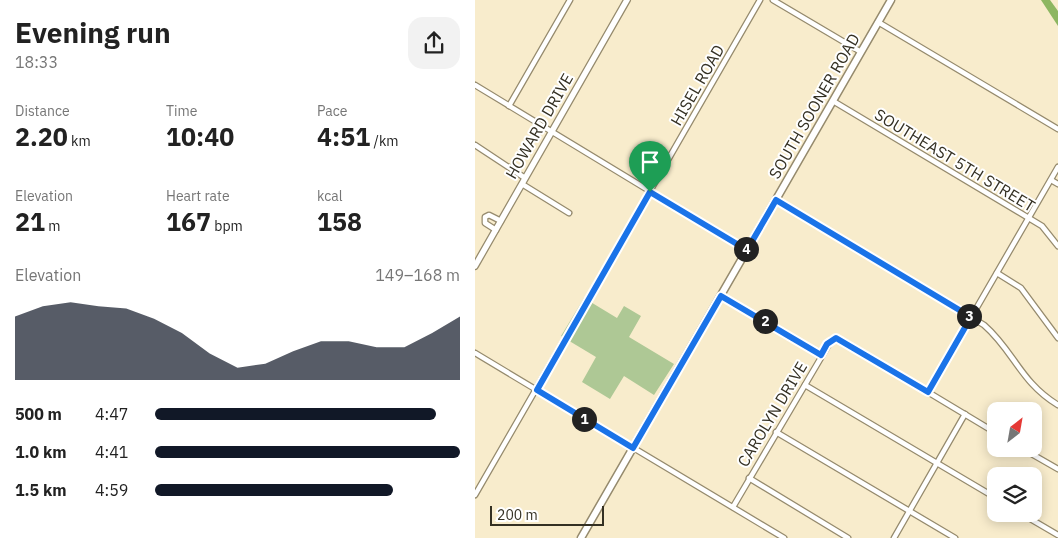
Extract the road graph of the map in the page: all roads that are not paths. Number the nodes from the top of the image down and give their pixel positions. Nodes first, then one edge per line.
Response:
1 (570, 0) edge
2 (627, 0) edge
3 (761, 0) edge
4 (773, 0) edge
5 (891, 0) edge
6 (878, 22) junction
7 (861, 52) junction
8 (475, 85) edge
9 (833, 101) junction
10 (509, 106) junction
11 (1058, 129) edge
12 (552, 132) junction
13 (475, 145) edge
14 (1058, 167) edge
15 (525, 178) junction
16 (1051, 180) junction
17 (522, 184) junction
18 (1058, 184) edge
19 (650, 192) junction
20 (776, 200) junction
21 (569, 212) dead end
22 (1028, 218) junction
23 (501, 221) junction
24 (496, 230) junction
25 (1058, 246) edge
26 (747, 250) junction
27 (475, 266) edge
28 (997, 273) junction
29 (721, 296) junction
30 (971, 317) junction
31 (1058, 338) edge
32 (475, 353) edge
33 (821, 355) junction
34 (805, 385) junction
35 (537, 390) junction
36 (928, 392) junction
37 (1058, 405) edge
38 (965, 414) junction
39 (987, 427) edge
40 (776, 432) junction
41 (633, 448) junction
42 (1039, 458) edge
43 (937, 463) junction
44 (1058, 469) edge
45 (749, 478) junction
46 (987, 493) edge
47 (475, 495) edge
48 (733, 507) junction
49 (910, 511) junction
50 (1036, 522) edge
51 (1058, 535) edge
52 (581, 538) edge
53 (784, 538) edge
54 (848, 538) edge
55 (895, 538) edge
56 (955, 538) edge

1 - 10 street
2 - 12 street, HOWARD DRIVE
3 - 19 street, HISEL ROAD
4 - 7 street
5 - 6 main road, SOUTH SOONER ROAD
6 - 7 main road, SOUTH SOONER ROAD
6 - 11 street
7 - 9 main road, SOUTH SOONER ROAD
8 - 10 street
9 - 20 main road, SOUTH SOONER ROAD
9 - 22 street, SOUTHEAST 5TH STREET
10 - 12 street
12 - 15 street, HOWARD DRIVE
12 - 19 street
13 - 15 street
14 - 16 street
15 - 17 street, HOWARD DRIVE
16 - 18 street
16 - 22 street
17 - 21 street
17 - 23 street, HOWARD DRIVE
19 - 26 street
19 - 35 street, HISEL ROAD
20 - 26 main road, SOUTH SOONER ROAD
20 - 30 street
22 - 25 street, SOUTHEAST 5TH STREET
22 - 28 street
23 - 24 street, HOWARD DRIVE
23 - 24 street
24 - 27 street, HOWARD DRIVE
26 - 29 main road, SOUTH SOONER ROAD
28 - 30 street
28 - 31 street
29 - 33 street
29 - 41 main road, SOUTH SOONER ROAD
30 - 36 street
30 - 37 street
32 - 35 street
33 - 34 street, CAROLYN DRIVE
33 - 36 street, CAROLYN DRIVE
34 - 40 street, CAROLYN DRIVE
34 - 43 street
35 - 41 street
35 - 47 street, HISEL ROAD
36 - 38 street
38 - 39 street
38 - 43 street
40 - 45 street, CAROLYN DRIVE
40 - 49 street
41 - 48 street
41 - 52 main road, SOUTH SOONER ROAD
42 - 44 street
43 - 46 street
43 - 49 street
45 - 48 street, CAROLYN DRIVE
45 - 54 street
48 - 53 street
49 - 55 street
49 - 56 street
50 - 51 street

